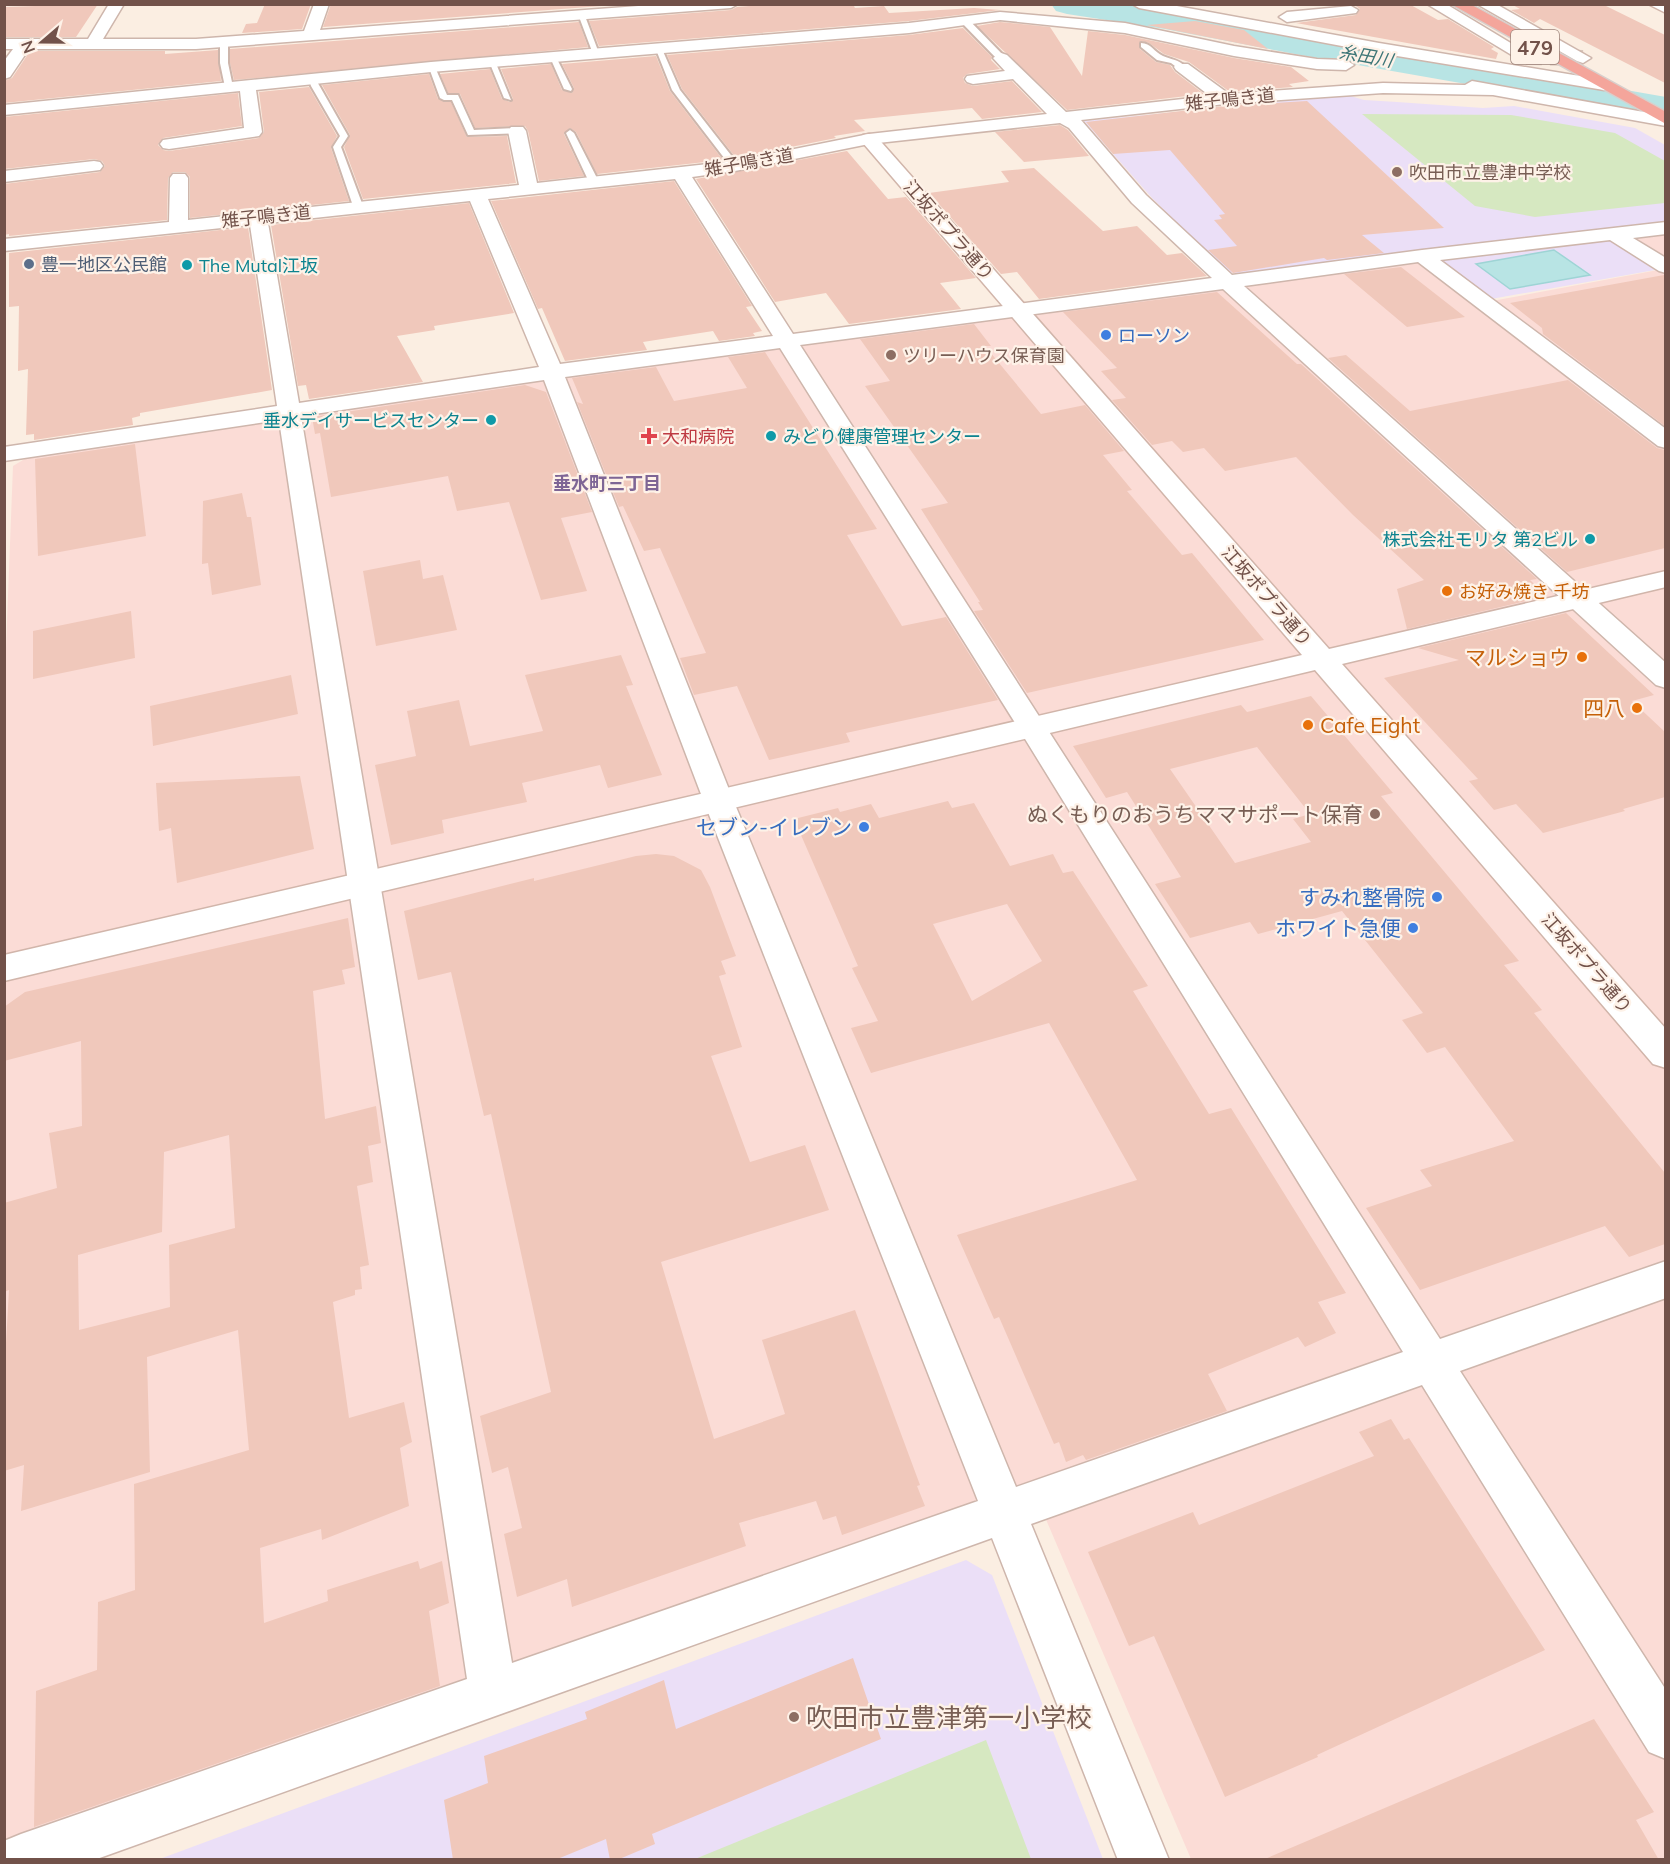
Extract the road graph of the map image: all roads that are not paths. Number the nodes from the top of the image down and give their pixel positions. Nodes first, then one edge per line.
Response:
1 (117, 4) edge
2 (322, 4) edge
3 (731, 4) edge
4 (988, 4) edge
5 (1434, 4) edge
6 (1458, 4) edge
7 (1506, 4) edge
8 (1655, 4) edge
9 (708, 5) edge
10 (1140, 5) edge
11 (1486, 6) edge
12 (669, 7) edge
13 (608, 9) edge
14 (1271, 9) dead end
15 (1665, 9) edge
16 (1351, 10) dead end
17 (544, 12) edge
18 (959, 14) junction
19 (581, 16) junction
20 (831, 16) dead end
21 (1287, 17) junction
22 (1125, 28) junction
23 (839, 33) junction
24 (310, 37) junction
25 (94, 42) junction
26 (224, 42) junction
27 (4, 44) edge
28 (24, 44) junction
29 (1144, 45) joint
30 (1379, 48) junction
31 (658, 49) junction
32 (597, 54) junction
33 (552, 57) junction
34 (1526, 57) tunnel mouth
35 (1001, 58) joint
36 (1583, 58) dead end
37 (491, 61) junction
38 (431, 67) junction
39 (1182, 67) joint
40 (1391, 72) dead end
41 (4, 74) edge
42 (1017, 74) junction
43 (312, 78) junction
44 (247, 86) junction
45 (229, 87) junction
46 (1607, 87) junction
47 (568, 89) dead end
48 (1493, 90) junction
49 (987, 94) dead end
50 (508, 98) dead end
51 (1225, 99) junction
52 (4, 111) edge
53 (1064, 117) junction
54 (1664, 119) edge
55 (517, 131) joint
56 (570, 133) dead end
57 (869, 139) junction
58 (169, 144) dead end
59 (731, 161) dead end
60 (94, 166) dead end
61 (680, 173) junction
62 (4, 177) edge
63 (179, 178) dead end
64 (594, 182) junction
65 (529, 189) junction
66 (477, 195) junction
67 (357, 206) junction
68 (258, 217) junction
69 (178, 226) junction
70 (1665, 228) edge
71 (1614, 234) junction
72 (4, 245) edge
73 (1422, 256) junction
74 (1665, 267) edge
75 (1229, 283) junction
76 (1019, 310) junction
77 (787, 340) junction
78 (552, 372) junction
79 (289, 410) junction
80 (1665, 441) edge
81 (4, 454) edge
82 (1665, 579) edge
83 (1576, 599) junction
84 (1321, 658) junction
85 (1665, 679) edge
86 (1032, 727) junction
87 (719, 802) junction
88 (365, 884) junction
89 (4, 968) edge
90 (1665, 1054) edge
91 (1665, 1279) edge
92 (1430, 1361) junction
93 (1004, 1512) junction
94 (493, 1692) junction
95 (1665, 1735) edge
96 (21, 1860) edge
97 (1144, 1860) edge

1 - 25 street
2 - 24 street
3 - 9 street
4 - 22 street
5 - 34 street
6 - 46 highway, 479
7 - 11 street
8 - 15 street
9 - 12 street
10 - 30 street
11 - 36 street
12 - 13 street
13 - 19 street
14 - 21 street
16 - 21 street
17 - 19 street
17 - 24 street
18 - 22 street
18 - 23 street
18 - 35 lane
19 - 32 lane
20 - 23 street
21 - 30 street
22 - 29 street
23 - 31 street
24 - 26 street
25 - 26 street
25 - 28 street
26 - 45 lane
27 - 28 street
28 - 41 street
29 - 39 lane
30 - 46 street
31 - 32 street
31 - 59 lane
32 - 33 street
33 - 37 street
33 - 47 lane
35 - 42 street
37 - 38 street
37 - 50 lane
38 - 43 street
38 - 55 lane
39 - 51 street
40 - 48 street
42 - 49 street
42 - 53 street
43 - 44 street
43 - 67 lane
44 - 45 street
44 - 58 street
45 - 52 street
46 - 54 highway, 479
48 - 51 street, 雉子鳴き道
48 - 54 street
51 - 53 street, 雉子鳴き道
53 - 57 street, 雉子鳴き道
53 - 75 street
55 - 65 street
56 - 64 lane
57 - 61 street, 雉子鳴き道
57 - 76 street, 江坂ポプラ通り
60 - 62 street
61 - 64 street, 雉子鳴き道
61 - 77 street
63 - 69 street
64 - 65 street, 雉子鳴き道
65 - 66 street, 雉子鳴き道
66 - 67 street, 雉子鳴き道
66 - 78 street
67 - 68 street, 雉子鳴き道
68 - 69 street, 雉子鳴き道
68 - 79 street
69 - 72 street, 雉子鳴き道
70 - 71 street
71 - 73 street
71 - 74 street
73 - 75 street
73 - 80 street
75 - 76 street
75 - 83 street
76 - 77 street
76 - 84 street, 江坂ポプラ通り
77 - 78 street
77 - 86 street
78 - 79 street
78 - 87 street
79 - 81 street
79 - 88 street
82 - 83 street
83 - 84 street
83 - 85 street
84 - 86 street
84 - 90 street, 江坂ポプラ通り
86 - 87 street
86 - 92 street
87 - 88 street
87 - 93 street
88 - 89 street
88 - 94 street
91 - 92 street
92 - 93 street
92 - 95 street
93 - 94 street
93 - 97 street
94 - 96 street

